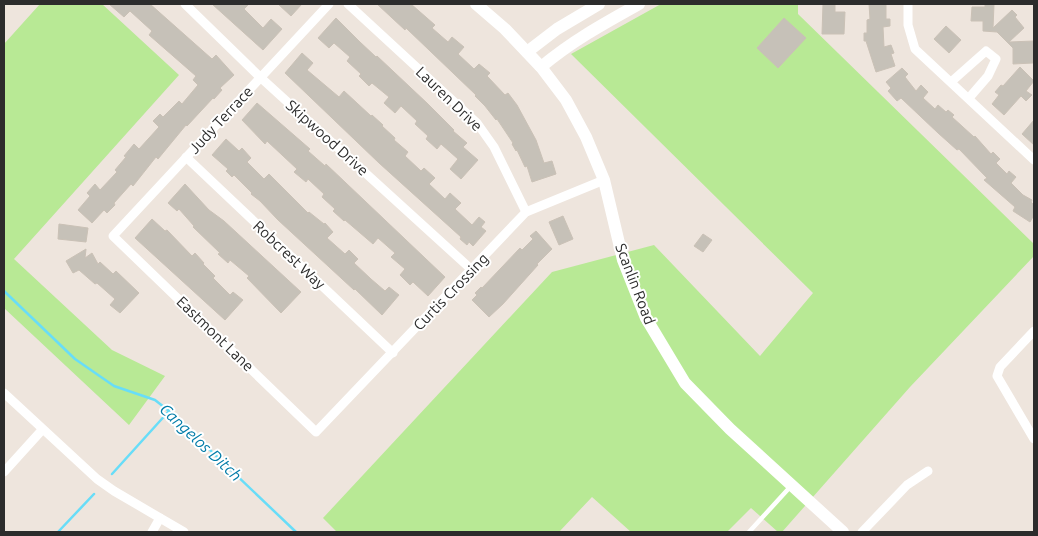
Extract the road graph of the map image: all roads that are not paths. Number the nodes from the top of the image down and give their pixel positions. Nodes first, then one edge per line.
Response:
1 (185, 4) edge
2 (329, 4) edge
3 (348, 4) edge
4 (476, 4) edge
5 (599, 4) edge
6 (639, 4) edge
7 (908, 4) edge
8 (527, 52) junction
9 (540, 67) junction
10 (260, 77) junction
11 (950, 82) junction
12 (969, 98) junction
13 (186, 158) junction
14 (1034, 160) edge
15 (604, 180) junction
16 (526, 212) junction
17 (113, 236) joint
18 (472, 270) junction
19 (1034, 331) edge
20 (393, 353) junction
21 (4, 393) edge
22 (42, 430) junction
23 (316, 432) joint
24 (1034, 439) edge
25 (928, 471) dead end
26 (4, 472) edge
27 (792, 485) junction
28 (160, 518) junction
29 (152, 532) edge
30 (184, 532) edge
31 (749, 532) edge
32 (843, 532) edge
33 (862, 532) edge

1 - 10 street, Skipwood Drive
2 - 10 street, Judy Terrace
3 - 16 street, Lauren Drive
4 - 8 street, Scanlin Road
5 - 8 street
6 - 9 street
7 - 11 street
8 - 9 street, Scanlin Road
9 - 15 street, Scanlin Road
10 - 13 street, Judy Terrace
10 - 18 street, Skipwood Drive
11 - 12 street
11 - 12 street
12 - 14 street
13 - 17 street, Judy Terrace
13 - 20 street, Robcrest Way
15 - 16 street, Curtis Crossing
15 - 27 street, Scanlin Road
16 - 18 street, Curtis Crossing
17 - 23 street, Eastmont Lane
18 - 20 street, Curtis Crossing
19 - 24 street
20 - 23 street, Curtis Crossing
21 - 22 street
22 - 26 street
22 - 28 street
25 - 33 street
27 - 31 lane
27 - 32 street, Scanlin Road
28 - 29 street
28 - 30 street

